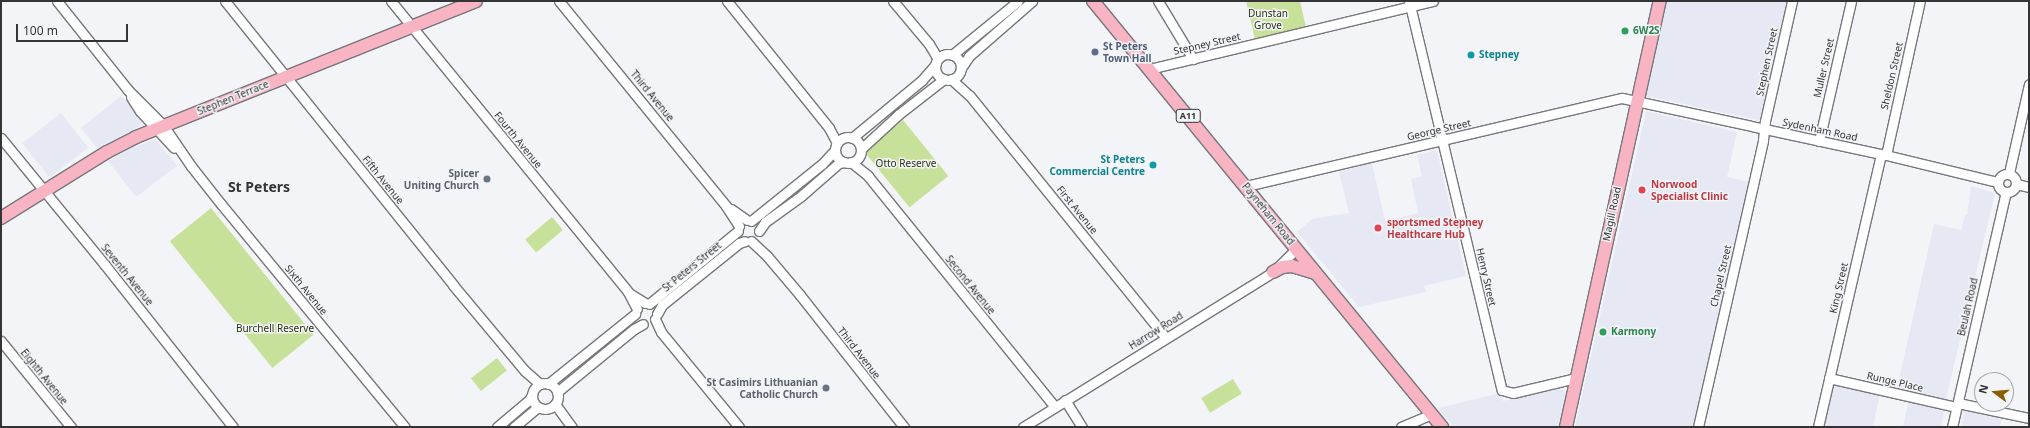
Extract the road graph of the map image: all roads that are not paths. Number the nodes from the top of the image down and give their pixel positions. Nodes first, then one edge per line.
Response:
1 (57, 1) edge
2 (225, 1) edge
3 (391, 1) edge
4 (476, 1) edge
5 (559, 1) edge
6 (727, 1) edge
7 (893, 1) edge
8 (1018, 1) edge
9 (1032, 1) edge
10 (1094, 1) edge
11 (1158, 1) edge
12 (1433, 1) edge
13 (1660, 1) edge
14 (1792, 1) edge
15 (1851, 1) edge
16 (1920, 1) edge
17 (1410, 4) edge
18 (411, 26) junction
19 (942, 58) junction
20 (1193, 58) junction
21 (1149, 69) junction
22 (960, 70) junction
23 (285, 77) junction
24 (948, 79) junction
25 (2029, 84) edge
26 (970, 96) junction
27 (1637, 101) junction
28 (159, 127) junction
29 (1765, 129) junction
30 (1, 138) edge
31 (1444, 140) junction
32 (1819, 141) junction
33 (842, 142) junction
34 (860, 153) junction
35 (1883, 155) junction
36 (848, 162) junction
37 (2009, 174) junction
38 (868, 176) junction
39 (1998, 182) junction
40 (2016, 184) junction
41 (1246, 186) junction
42 (2029, 187) edge
43 (44, 191) junction
44 (2006, 192) junction
45 (726, 206) junction
46 (1, 218) edge
47 (749, 220) junction
48 (738, 229) junction
49 (753, 237) junction
50 (1296, 249) junction
51 (1272, 272) junction
52 (1317, 274) junction
53 (628, 292) junction
54 (647, 304) junction
55 (636, 312) junction
56 (651, 320) junction
57 (1166, 338) junction
58 (1, 341) edge
59 (1576, 378) junction
60 (1829, 378) junction
61 (539, 388) junction
62 (557, 392) junction
63 (1065, 400) junction
64 (1957, 405) junction
65 (552, 406) junction
66 (538, 407) junction
67 (1055, 407) junction
68 (1431, 414) junction
69 (2029, 418) edge
70 (70, 427) edge
71 (233, 427) edge
72 (405, 427) edge
73 (497, 427) edge
74 (514, 427) edge
75 (572, 427) edge
76 (739, 427) edge
77 (904, 427) edge
78 (1023, 427) edge
79 (1082, 427) edge
80 (1401, 427) edge
81 (1442, 427) edge
82 (1566, 427) edge
83 (1698, 427) edge
84 (1818, 427) edge
85 (1952, 427) edge

1 - 28 street, Sixth Avenue
2 - 23 street, Fifth Avenue
3 - 18 street, Fourth Avenue
4 - 18 main road, Stephen Terrace
5 - 45 street, Third Avenue
6 - 33 street
7 - 19 street
8 - 19 street
9 - 22 street
10 - 21 main road, Payneham Road / A11
11 - 20 street
12 - 17 street, Stepney Street
13 - 27 main road, Magill Road
14 - 29 street, Stephen Street
15 - 32 street, Muller Street
16 - 35 street, Sheldon Street
17 - 20 street, Stepney Street
17 - 31 street, Henry Street
18 - 23 main road, Stephen Terrace
18 - 53 street, Fourth Avenue
19 - 22 street, First Avenue
19 - 24 street
19 - 33 street
20 - 21 street, Stepney Street
21 - 41 main road, Payneham Road / A11
22 - 24 street
22 - 26 street, First Avenue
23 - 28 main road, Stephen Terrace
23 - 61 street, Fifth Avenue
24 - 26 street, First Avenue
24 - 34 street
25 - 37 street
26 - 57 street, First Avenue
27 - 29 street, Sydenham Road
27 - 31 street, George Street
27 - 59 main road, Magill Road
28 - 43 main road, Stephen Terrace
28 - 72 street, Sixth Avenue
29 - 32 street, Sydenham Road
29 - 83 street, Chapel Street
30 - 43 street, Seventh Avenue
31 - 41 street, George Street
31 - 59 street, Henry Street
32 - 35 street, Sydenham Road
33 - 34 street, Second Avenue
33 - 36 street, Second Avenue
33 - 47 street
34 - 36 street, St Peters Street
34 - 38 street, Second Avenue
35 - 39 street, Sydenham Road
35 - 60 street, King Street
36 - 38 street, Second Avenue
36 - 49 street, St Peters Street
37 - 39 street
37 - 40 street
38 - 67 street, Second Avenue
39 - 44 street
40 - 42 street
40 - 44 street
41 - 50 main road, Payneham Road / A11
43 - 46 main road, Stephen Terrace
43 - 71 street, Seventh Avenue
44 - 64 street, Beulah Road
45 - 47 street, Third Avenue
45 - 48 street, Third Avenue
47 - 48 street, St Peters Street
47 - 49 street, Third Avenue
48 - 49 street, Third Avenue
48 - 54 street, St Peters Street
49 - 56 street, St Peters Street
49 - 77 street, Third Avenue
50 - 51 street, Harrow Road
50 - 52 main road, Payneham Road / A11
51 - 52 main road
51 - 57 street, Harrow Road
52 - 68 main road, Payneham Road / A11
53 - 54 street, Fourth Avenue
53 - 55 street, Fourth Avenue
54 - 55 street, St Peters Street
54 - 56 street, Fourth Avenue
55 - 56 street, Fourth Avenue
55 - 61 street
56 - 62 street, St Peters Street
56 - 76 street
57 - 63 street, Harrow Road
58 - 70 street, Eighth Avenue
59 - 82 main road, Magill Road
60 - 64 street, Runge Place
60 - 84 street, King Street
61 - 62 street
61 - 66 street
61 - 73 street
62 - 65 street
63 - 67 street, Harrow Road
63 - 79 street
64 - 69 street, Runge Place
64 - 85 street, Beulah Road
65 - 66 street
65 - 75 street
66 - 74 street
67 - 78 street, Harrow Road
68 - 80 street
68 - 81 main road, Payneham Road / A11

